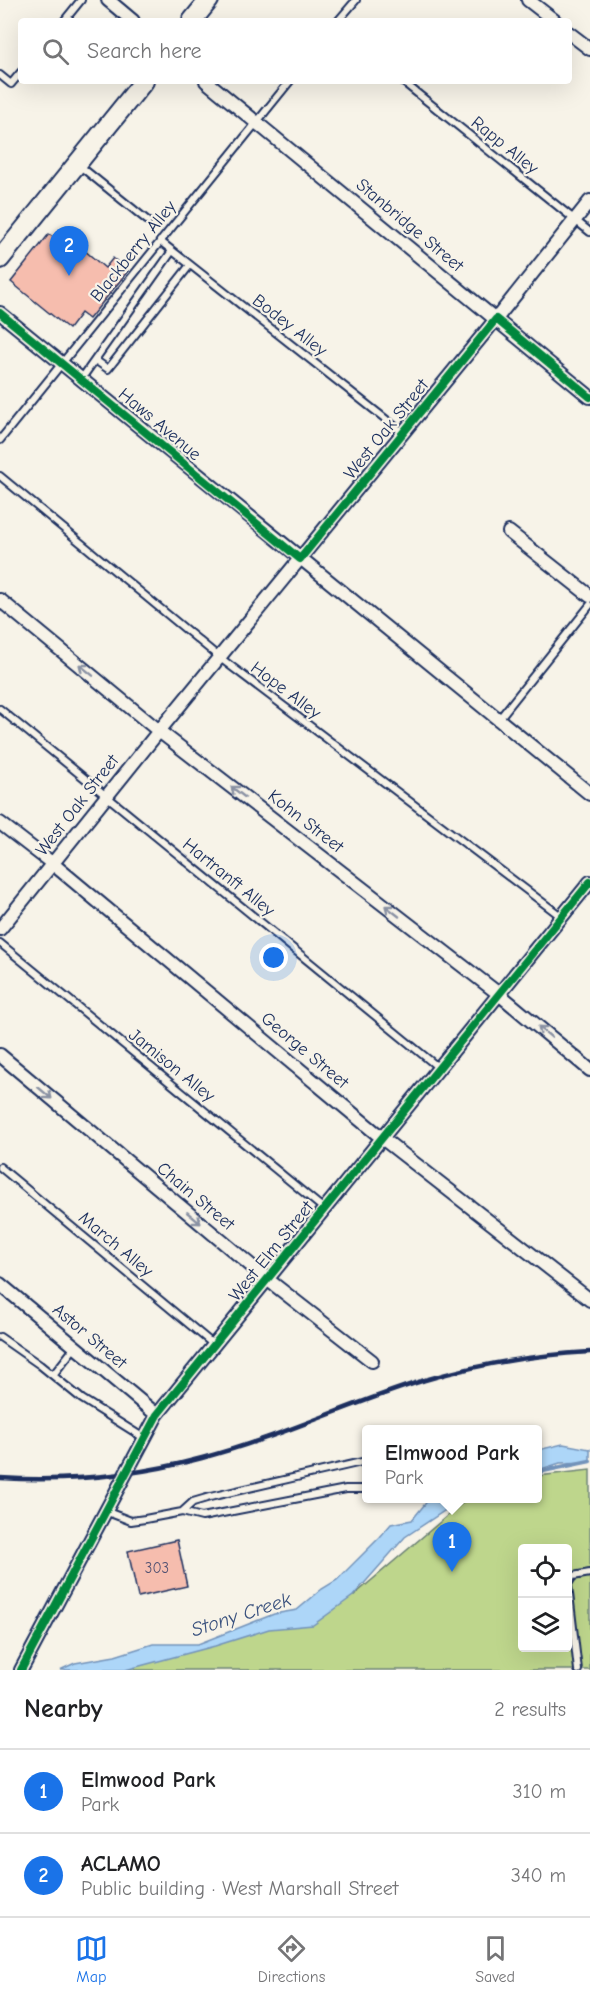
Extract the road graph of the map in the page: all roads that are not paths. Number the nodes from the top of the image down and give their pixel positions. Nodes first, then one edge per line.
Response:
1 (81, 0) edge
2 (108, 0) edge
3 (209, 0) edge
4 (356, 0) edge
5 (528, 0) edge
6 (66, 18) edge
7 (129, 18) edge
8 (194, 18) edge
9 (341, 18) edge
10 (551, 18) edge
11 (572, 35) edge
12 (590, 49) edge
13 (0, 75) edge
14 (18, 76) edge
15 (142, 84) edge
16 (210, 84) edge
17 (288, 84) edge
18 (406, 84) edge
19 (257, 122) junction
20 (77, 164) junction
21 (590, 201) edge
22 (574, 220) junction
23 (148, 221) dead end
24 (590, 232) edge
25 (160, 241) junction
26 (172, 251) junction
27 (0, 259) edge
28 (190, 265) junction
29 (0, 313) edge
30 (496, 320) junction
31 (95, 360) junction
32 (63, 363) junction
33 (82, 378) junction
34 (590, 398) edge
35 (402, 432) junction
36 (0, 440) edge
37 (0, 476) edge
38 (509, 532) dead end
39 (300, 559) junction
40 (590, 596) edge
41 (0, 600) edge
42 (590, 605) edge
43 (219, 657) junction
44 (0, 709) edge
45 (499, 719) junction
46 (159, 731) junction
47 (590, 794) edge
48 (106, 797) junction
49 (0, 823) edge
50 (53, 864) junction
51 (590, 882) edge
52 (562, 917) junction
53 (0, 929) edge
54 (0, 943) edge
55 (499, 994) junction
56 (0, 1055) edge
57 (439, 1068) junction
58 (590, 1070) edge
59 (382, 1138) junction
60 (0, 1167) edge
61 (324, 1210) junction
62 (267, 1279) junction
63 (0, 1284) edge
64 (590, 1300) edge
65 (0, 1337) edge
66 (214, 1345) junction
67 (76, 1347) junction
68 (372, 1361) dead end
69 (53, 1375) junction
70 (157, 1415) junction
71 (144, 1438) junction
72 (362, 1462) edge
73 (362, 1490) edge
74 (104, 1511) junction
75 (182, 1512) junction
76 (590, 1573) edge
77 (572, 1578) edge
78 (569, 1598) edge
79 (21, 1670) edge
80 (578, 1670) edge

1 - 6 lane
2 - 7 street
3 - 8 street
4 - 9 lane
5 - 10 street
11 - 12 street
13 - 14 lane
15 - 20 street
16 - 19 street, Stanbridge Street
17 - 19 lane, Blackberry Alley
18 - 22 lane, Rapp Alley
19 - 25 lane, Blackberry Alley
19 - 30 street, Stanbridge Street
20 - 23 lane
20 - 27 street
21 - 22 street, West Oak Street
22 - 24 lane, Rapp Alley
22 - 30 street, West Oak Street
25 - 26 lane, Bodey Alley
25 - 32 lane, Blackberry Alley
26 - 28 lane, Bodey Alley
26 - 31 lane
28 - 31 lane
28 - 35 lane, Bodey Alley
29 - 32 street, Haws Avenue
30 - 34 street, Stanbridge Street
30 - 35 street, West Oak Street
31 - 33 lane
32 - 33 street, Haws Avenue
32 - 36 lane, Blackberry Alley
33 - 39 street, Haws Avenue
35 - 39 street, West Oak Street
37 - 43 lane, Hope Alley
38 - 40 street
39 - 43 street, West Oak Street
39 - 45 street, Haws Avenue
46 -> 41 street, Kohn Street
42 - 45 lane
43 - 46 street, West Oak Street
43 - 52 lane, Hope Alley
44 - 48 lane, Hartranft Alley
45 - 47 street, Haws Avenue
46 - 48 street, West Oak Street
55 -> 46 street, Kohn Street
48 - 50 street, West Oak Street
48 - 57 lane, Hartranft Alley
49 - 50 street, George Street
50 - 53 street, West Oak Street
50 - 59 street, George Street
51 - 52 street, West Elm Street
52 - 55 street, West Elm Street
54 - 61 lane, Jamison Alley
55 - 57 street, West Elm Street
58 -> 55 street, Kohn Street
56 -> 62 street, Chain Street
57 - 59 street, West Elm Street
59 - 61 street, West Elm Street
59 - 64 street, George Street
60 - 66 lane, March Alley
61 - 62 street, West Elm Street
62 - 66 street, West Elm Street
62 - 68 street, Chain Street
63 - 67 street, Astor Street
65 - 69 lane
66 - 70 street, West Elm Street
67 - 69 lane
67 - 70 street, Astor Street
69 - 71 lane
70 - 71 street, West Elm Street
71 - 74 street, West Elm Street
72 - 75 lane
73 - 75 lane
74 - 75 lane
74 - 79 street, West Elm Street
76 - 77 lane
78 - 80 lane

